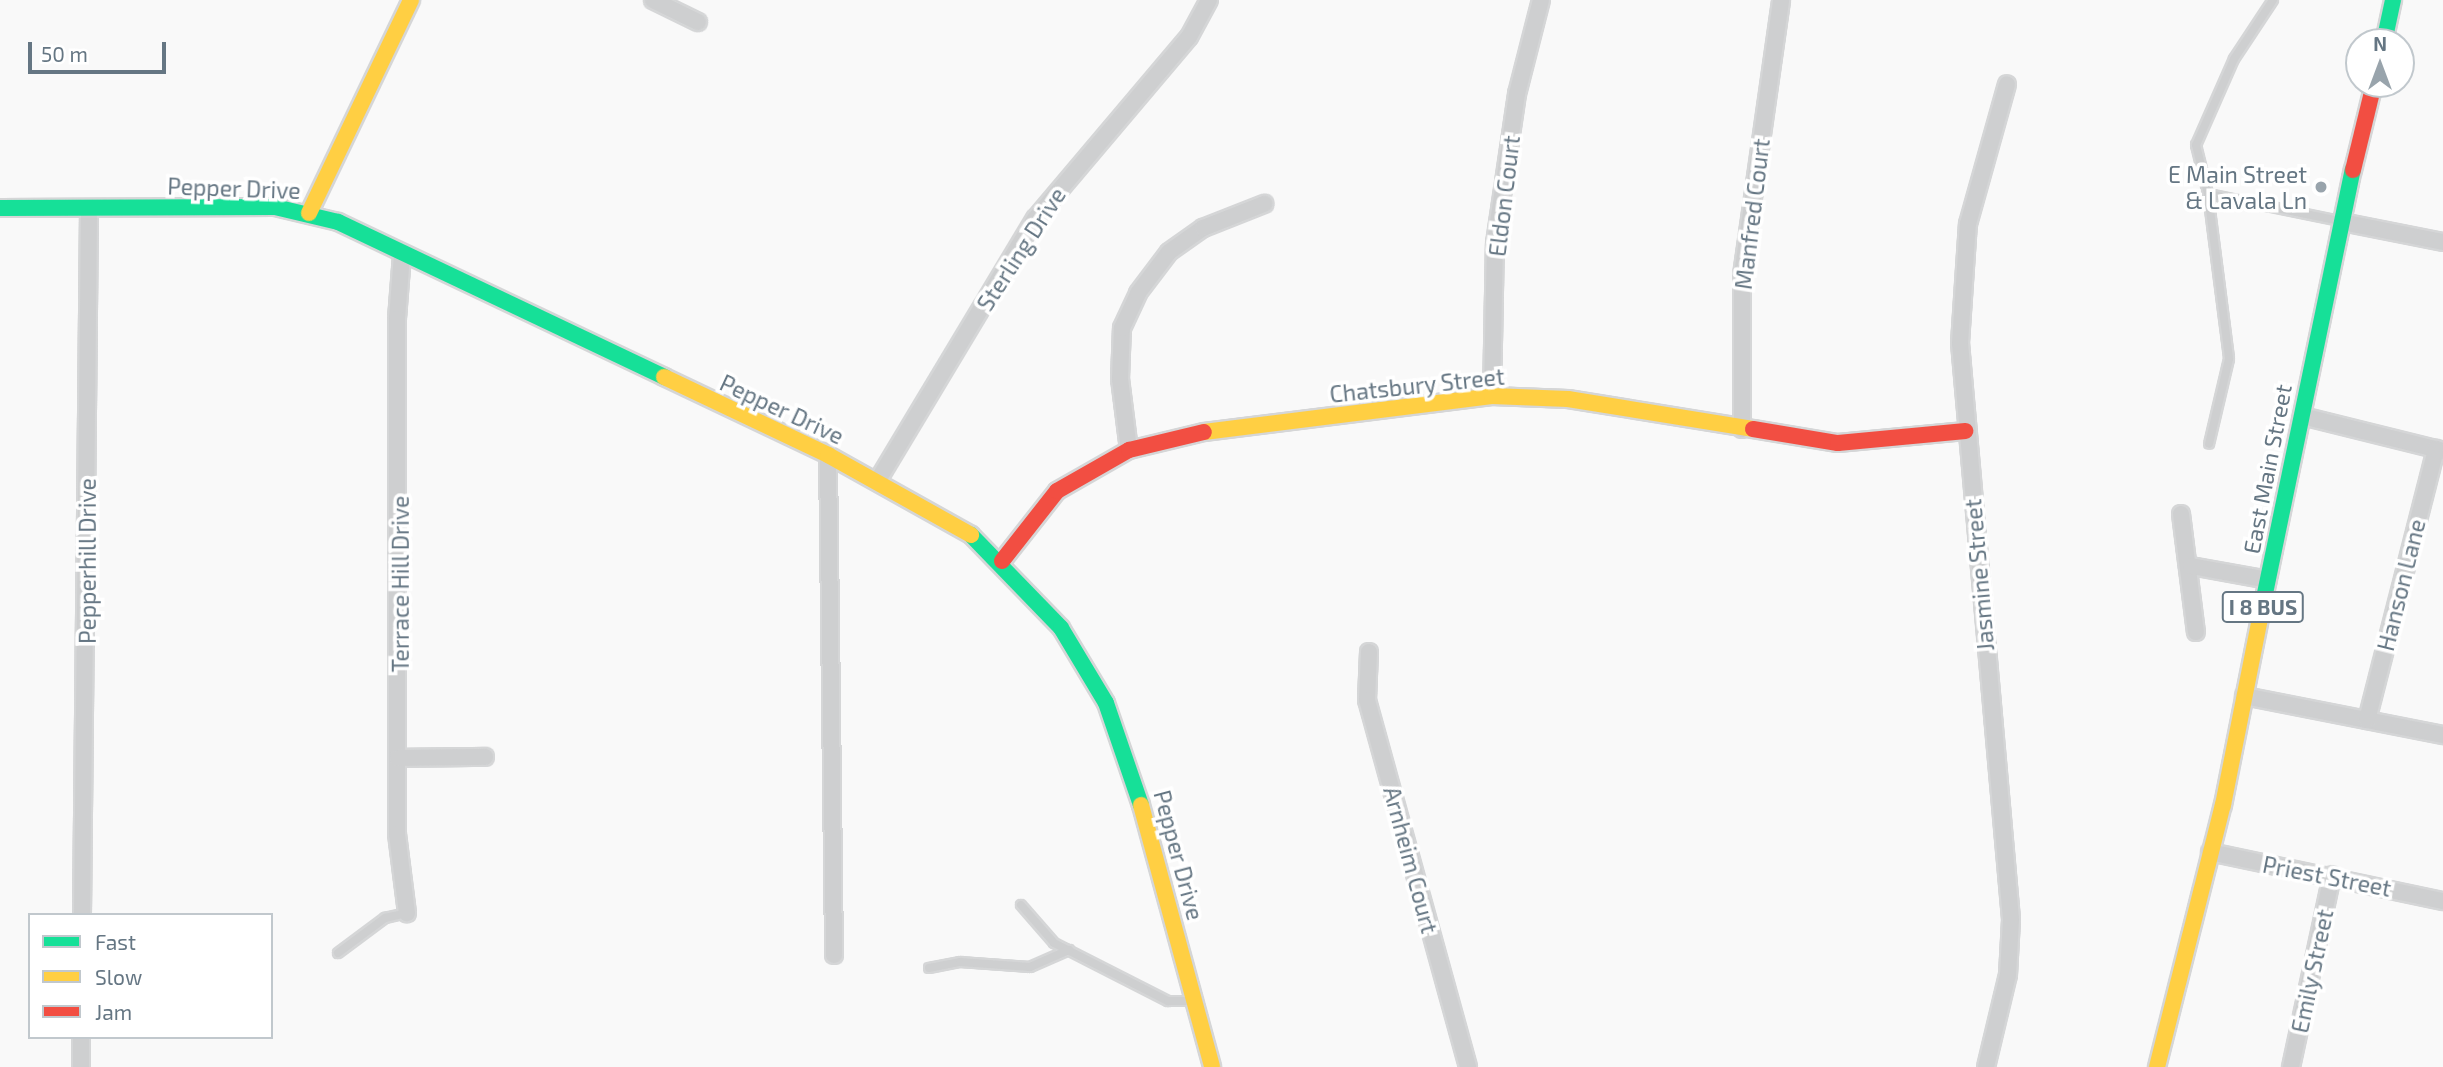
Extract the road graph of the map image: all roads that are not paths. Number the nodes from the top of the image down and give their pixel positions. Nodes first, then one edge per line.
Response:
1 (411, 0) edge
2 (653, 0) edge
3 (1209, 0) edge
4 (1541, 0) edge
5 (1781, 0) edge
6 (2273, 0) edge
7 (2393, 0) edge
8 (698, 22) dead end
9 (2387, 28) edge
10 (2007, 85) dead end
11 (2371, 98) edge
12 (2207, 194) junction
13 (1264, 204) dead end
14 (0, 208) edge
15 (89, 208) junction
16 (309, 212) junction
17 (2342, 222) junction
18 (2443, 242) edge
19 (402, 255) junction
20 (1492, 396) junction
21 (2302, 416) junction
22 (1742, 429) junction
23 (1965, 431) junction
24 (2209, 443) dead end
25 (1129, 450) junction
26 (2439, 450) edge
27 (828, 455) junction
28 (878, 480) junction
29 (2181, 514) dead end
30 (1002, 561) junction
31 (2192, 566) junction
32 (2268, 580) junction
33 (2196, 632) dead end
34 (1369, 652) dead end
35 (2244, 696) junction
36 (2367, 720) junction
37 (2443, 735) edge
38 (398, 758) junction
39 (485, 758) dead end
40 (2210, 852) junction
41 (2332, 875) junction
42 (2443, 901) edge
43 (1021, 905) dead end
44 (82, 913) edge
45 (407, 913) joint
46 (1069, 950) junction
47 (338, 953) dead end
48 (834, 955) dead end
49 (929, 968) dead end
50 (1196, 1001) junction
51 (81, 1039) edge
52 (81, 1067) edge
53 (1212, 1067) edge
54 (1468, 1067) edge
55 (1986, 1067) edge
56 (2157, 1067) edge
57 (2291, 1067) edge

1 - 16 street
2 - 8 street
3 - 28 street, Sterling Drive
4 - 20 street, Eldon Court
5 - 22 street, Manfred Court
6 - 12 lane
7 - 9 street
10 - 23 street, Jasmine Street
11 - 17 street, East Main Street / I 8 BUS
12 - 17 lane
12 - 24 lane
13 - 25 street
14 - 15 street, Pepper Drive
15 - 16 street, Pepper Drive
15 - 44 street, Pepperhill Drive
16 - 19 street, Pepper Drive
17 - 18 street
17 - 21 street, East Main Street / I 8 BUS
19 - 27 street, Pepper Drive
19 - 38 street, Terrace Hill Drive
20 - 22 street, Chatsbury Street
20 - 25 street, Chatsbury Street
21 - 26 street
21 - 32 street, East Main Street / I 8 BUS
22 - 23 street, Chatsbury Street
23 - 55 street, Jasmine Street
25 - 30 street, Chatsbury Street
26 - 36 street, Hanson Lane
27 - 28 street, Pepper Drive
27 - 48 street
28 - 30 street, Pepper Drive
29 - 31 street
30 - 50 street, Pepper Drive
31 - 32 street
31 - 33 street
32 - 35 street, East Main Street / I 8 BUS
34 - 54 street, Arnheim Court
35 - 36 street
35 - 40 street, East Main Street / I 8 BUS
36 - 37 street
38 - 39 street
38 - 45 street, Terrace Hill Drive
40 - 41 street, Priest Street
40 - 56 street, East Main Street / I 8 BUS
41 - 42 street, Priest Street
41 - 57 street, Emily Street
43 - 46 lane
45 - 47 lane
46 - 49 lane
46 - 50 lane
50 - 53 street, Pepper Drive
51 - 52 street

